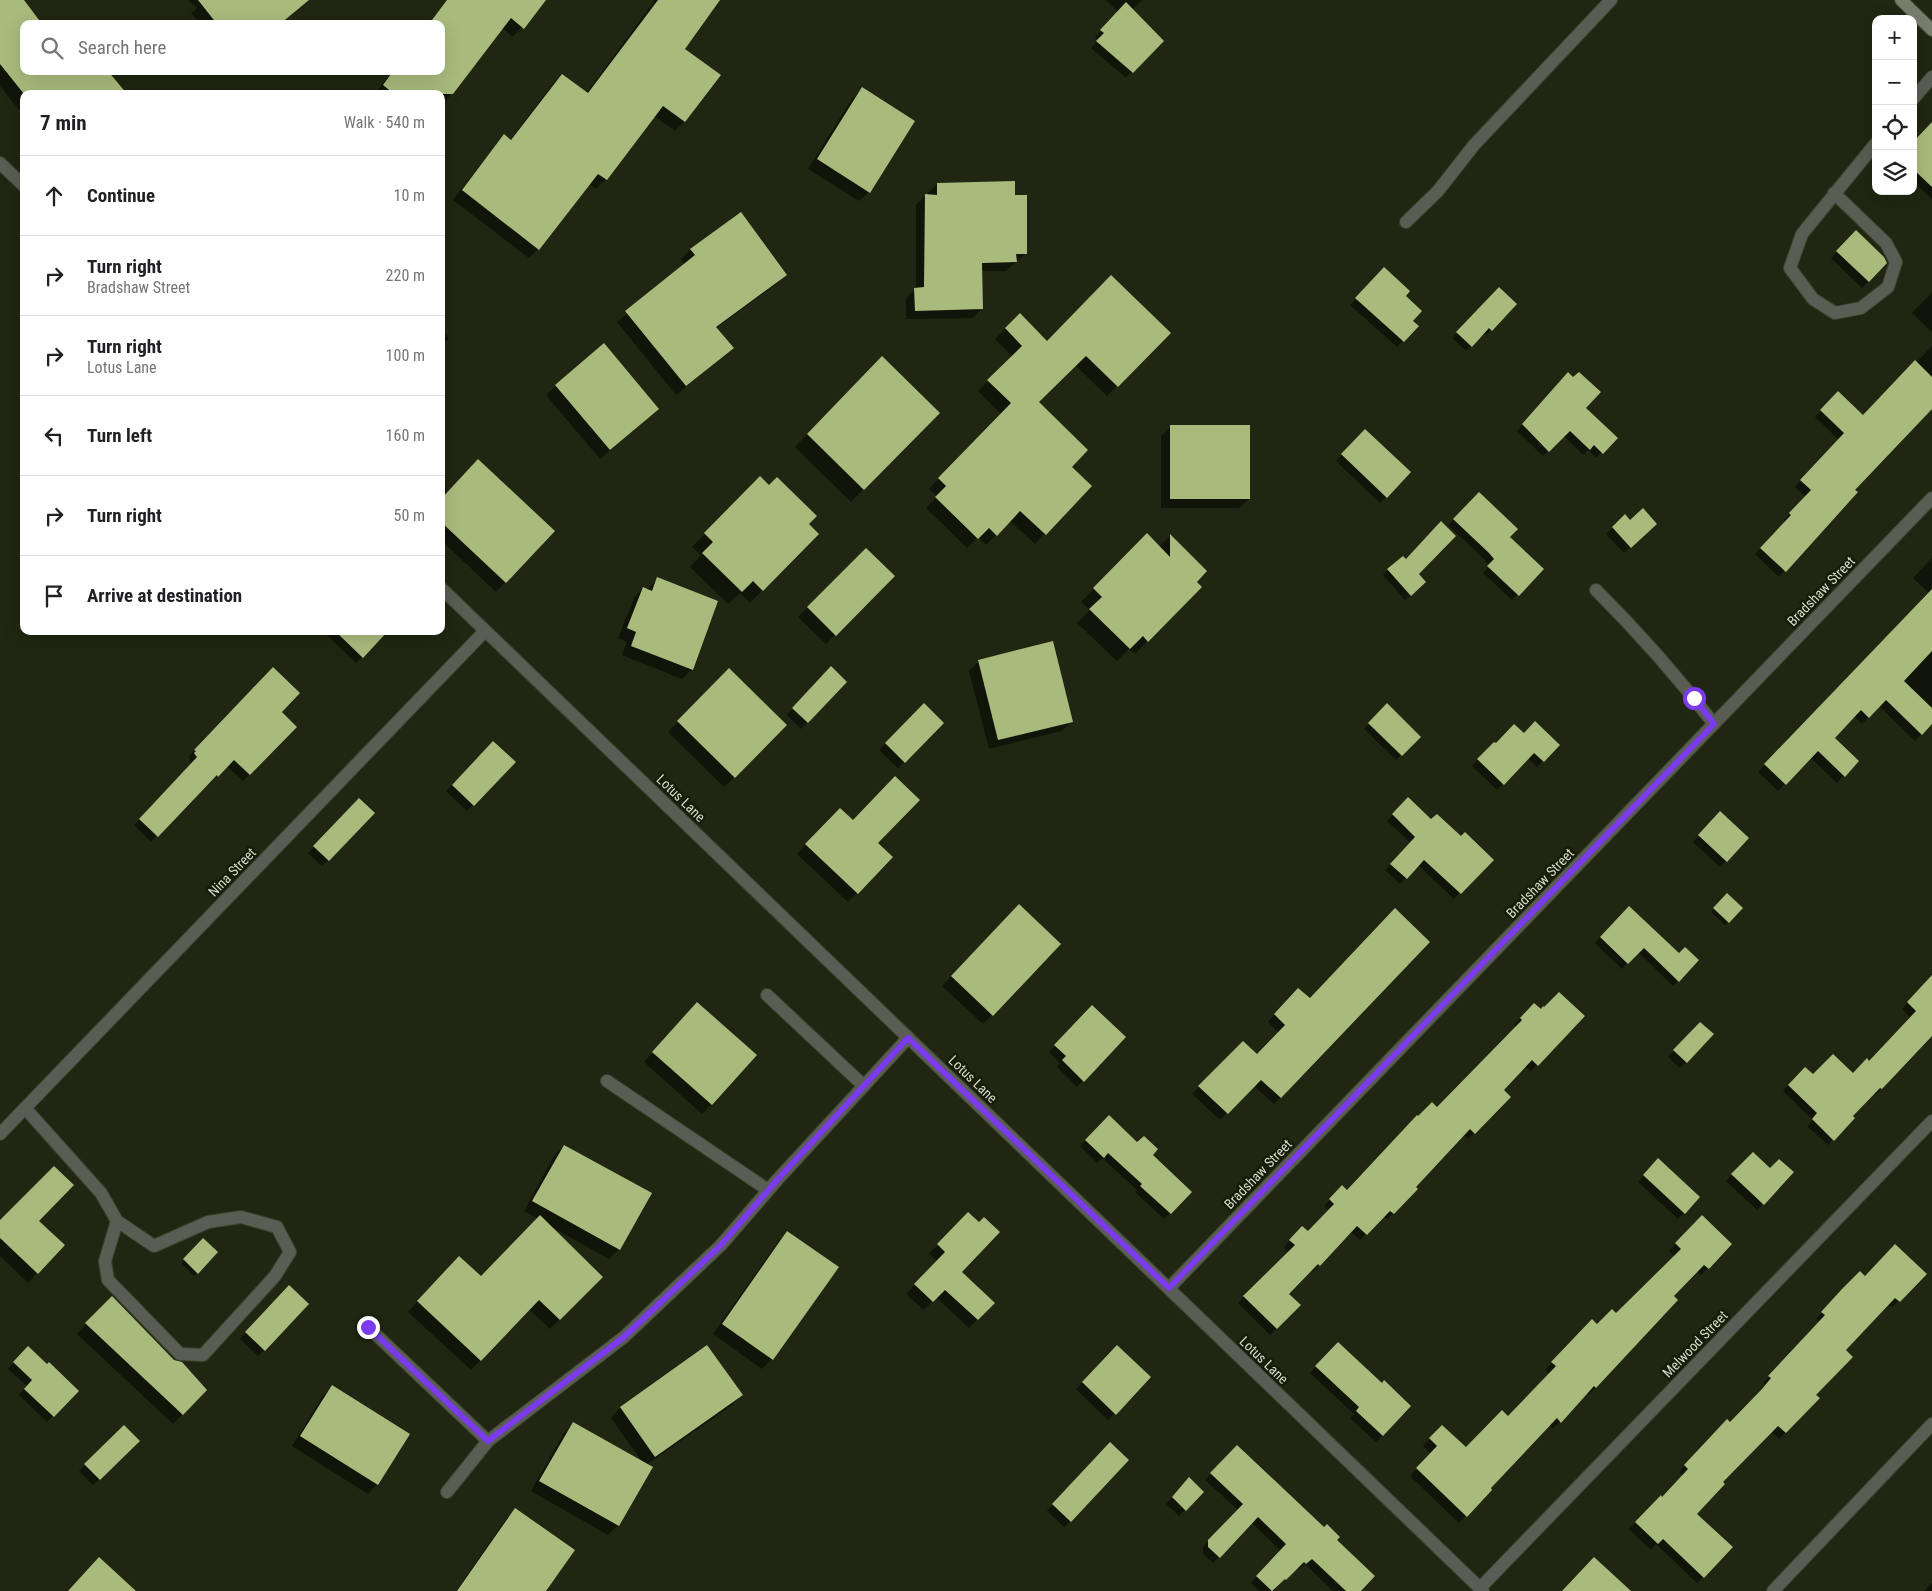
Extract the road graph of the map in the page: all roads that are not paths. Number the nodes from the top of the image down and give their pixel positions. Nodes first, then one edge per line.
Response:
1 (1611, 0) edge
2 (1901, 0) edge
3 (1932, 30) edge
4 (1932, 77) edge
5 (1917, 94) edge
6 (1872, 148) edge
7 (0, 163) edge
8 (20, 182) edge
9 (1834, 192) junction
10 (1406, 222) dead end
11 (1932, 498) edge
12 (1596, 590) dead end
13 (445, 592) edge
14 (486, 631) junction
15 (1714, 724) junction
16 (767, 995) dead end
17 (908, 1038) junction
18 (607, 1081) dead end
19 (864, 1086) junction
20 (25, 1108) junction
21 (1932, 1121) edge
22 (0, 1134) edge
23 (768, 1190) junction
24 (117, 1220) junction
25 (1169, 1288) junction
26 (368, 1327) dead end
27 (1932, 1424) edge
28 (488, 1441) junction
29 (447, 1492) dead end
30 (1482, 1590) edge
31 (1773, 1591) edge

1 - 10 street
2 - 3 street
4 - 5 street
6 - 9 street
7 - 8 street
9 - 9 street
11 - 15 street, Bradshaw Street
12 - 15 street
13 - 14 street, Lotus Lane
14 - 17 street, Lotus Lane
14 - 20 street, Nina Street
15 - 25 street, Bradshaw Street
16 - 19 street
17 - 19 street
17 - 25 street, Lotus Lane
18 - 23 street
19 - 23 street
20 - 22 street, Nina Street
20 - 24 street
21 - 30 street, Melwood Street
23 - 28 street
24 - 24 street
25 - 30 street, Lotus Lane
26 - 28 street
27 - 31 street
28 - 29 street

